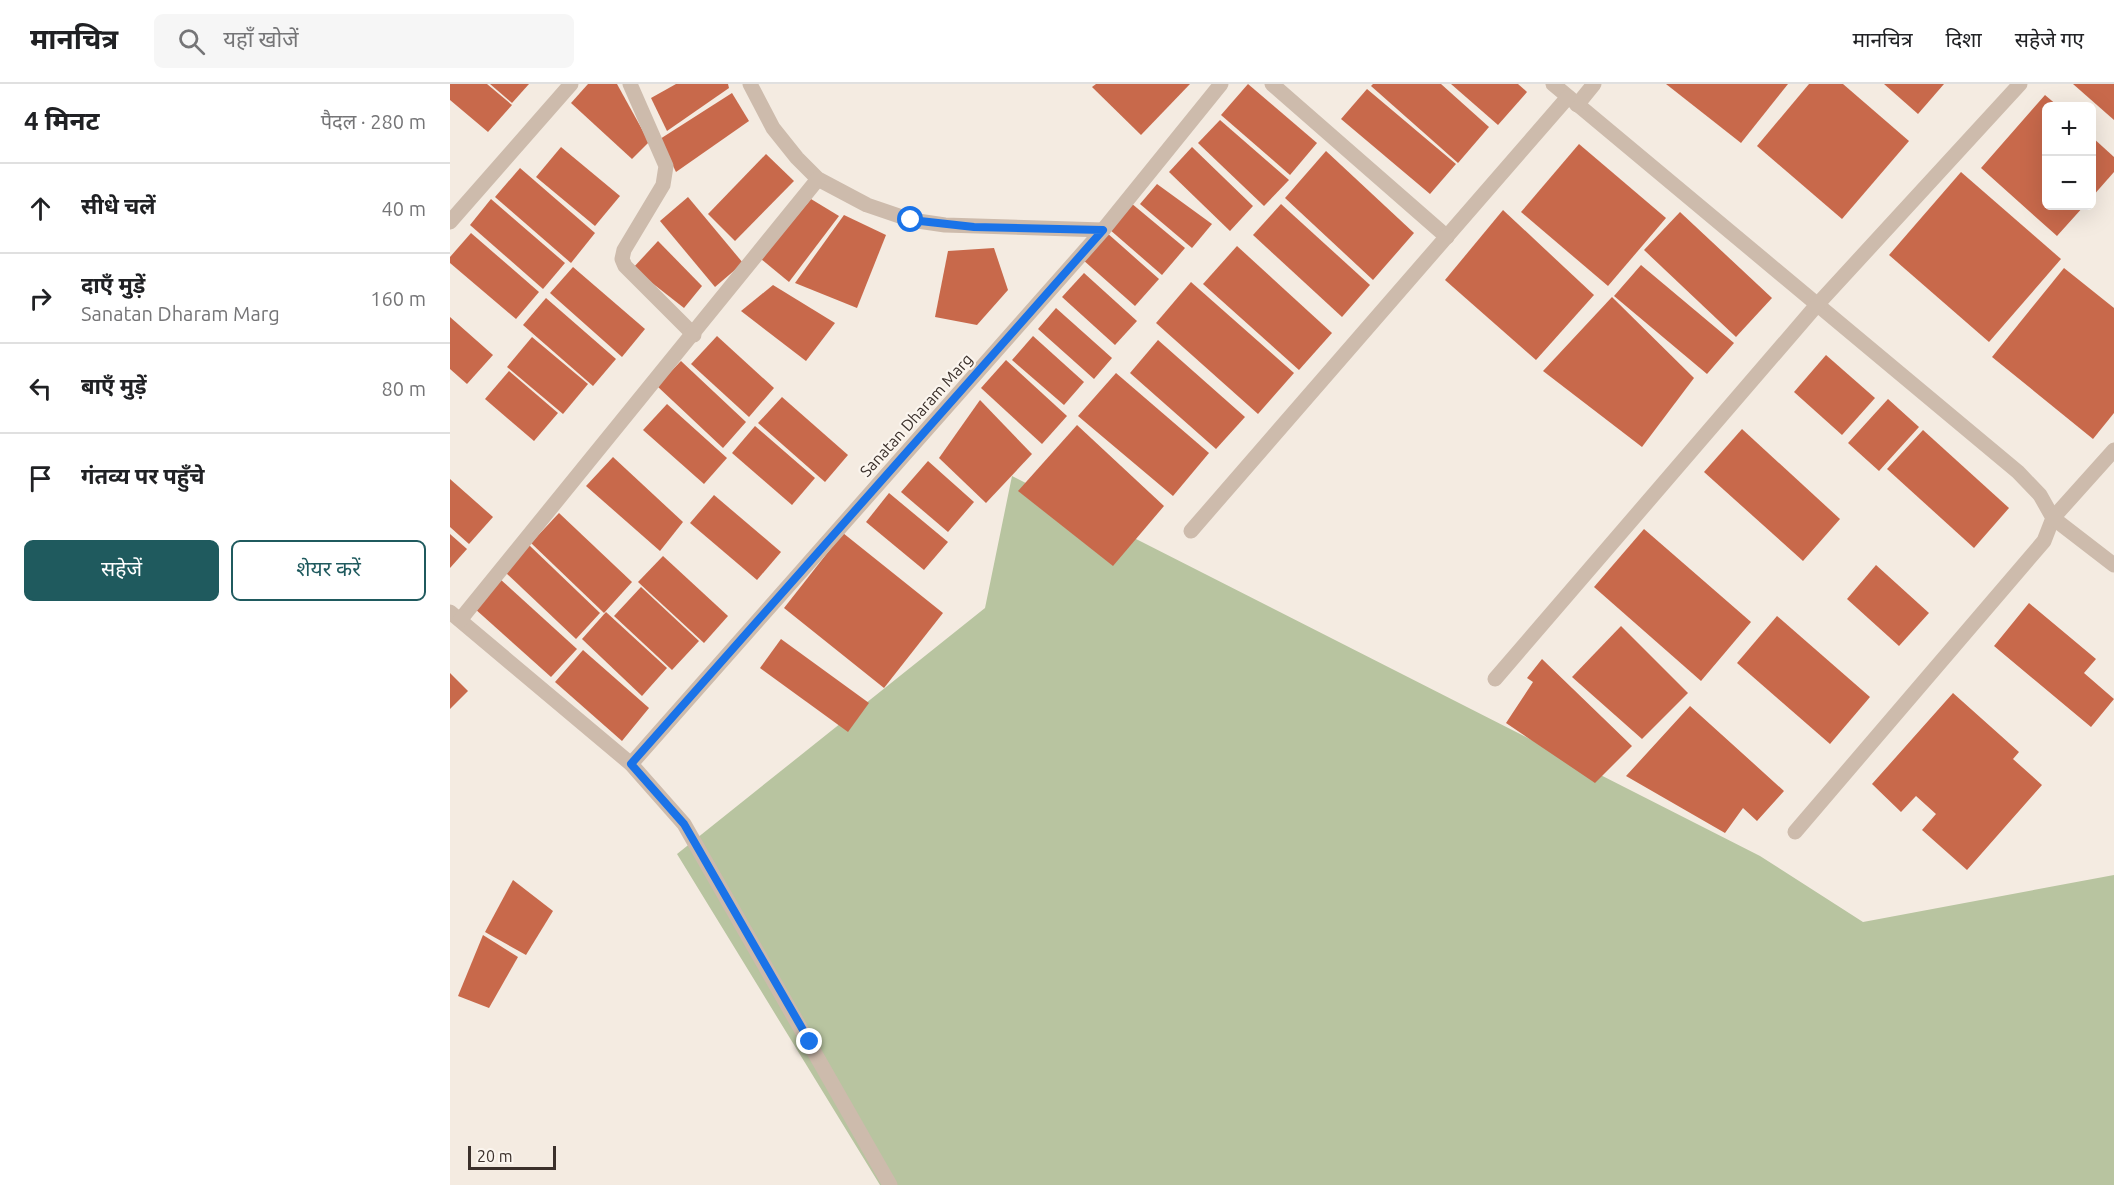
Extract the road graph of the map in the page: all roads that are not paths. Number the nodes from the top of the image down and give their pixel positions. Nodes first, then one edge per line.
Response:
1 (571, 84) edge
2 (630, 84) edge
3 (750, 84) edge
4 (1221, 84) edge
5 (1272, 84) edge
6 (1553, 84) edge
7 (1594, 84) edge
8 (2020, 84) edge
9 (1573, 101) junction
10 (818, 179) junction
11 (450, 222) edge
12 (1103, 230) junction
13 (1446, 237) junction
14 (1816, 306) junction
15 (694, 335) junction
16 (2114, 450) edge
17 (2053, 518) junction
18 (1191, 531) dead end
19 (2114, 565) edge
20 (455, 616) edge
21 (1495, 679) dead end
22 (631, 764) junction
23 (1795, 832) dead end
24 (890, 1185) edge

1 - 11 street
2 - 15 street
3 - 10 street
4 - 12 street, Sanatan Dharam Marg
5 - 13 street
6 - 9 street
7 - 9 street
8 - 14 street
9 - 13 street
9 - 14 street
10 - 12 street
10 - 15 street
12 - 22 street, Sanatan Dharam Marg
13 - 18 street
14 - 17 street
14 - 21 street
15 - 20 street
16 - 17 street
17 - 19 street
17 - 23 street
20 - 22 street
22 - 24 street

